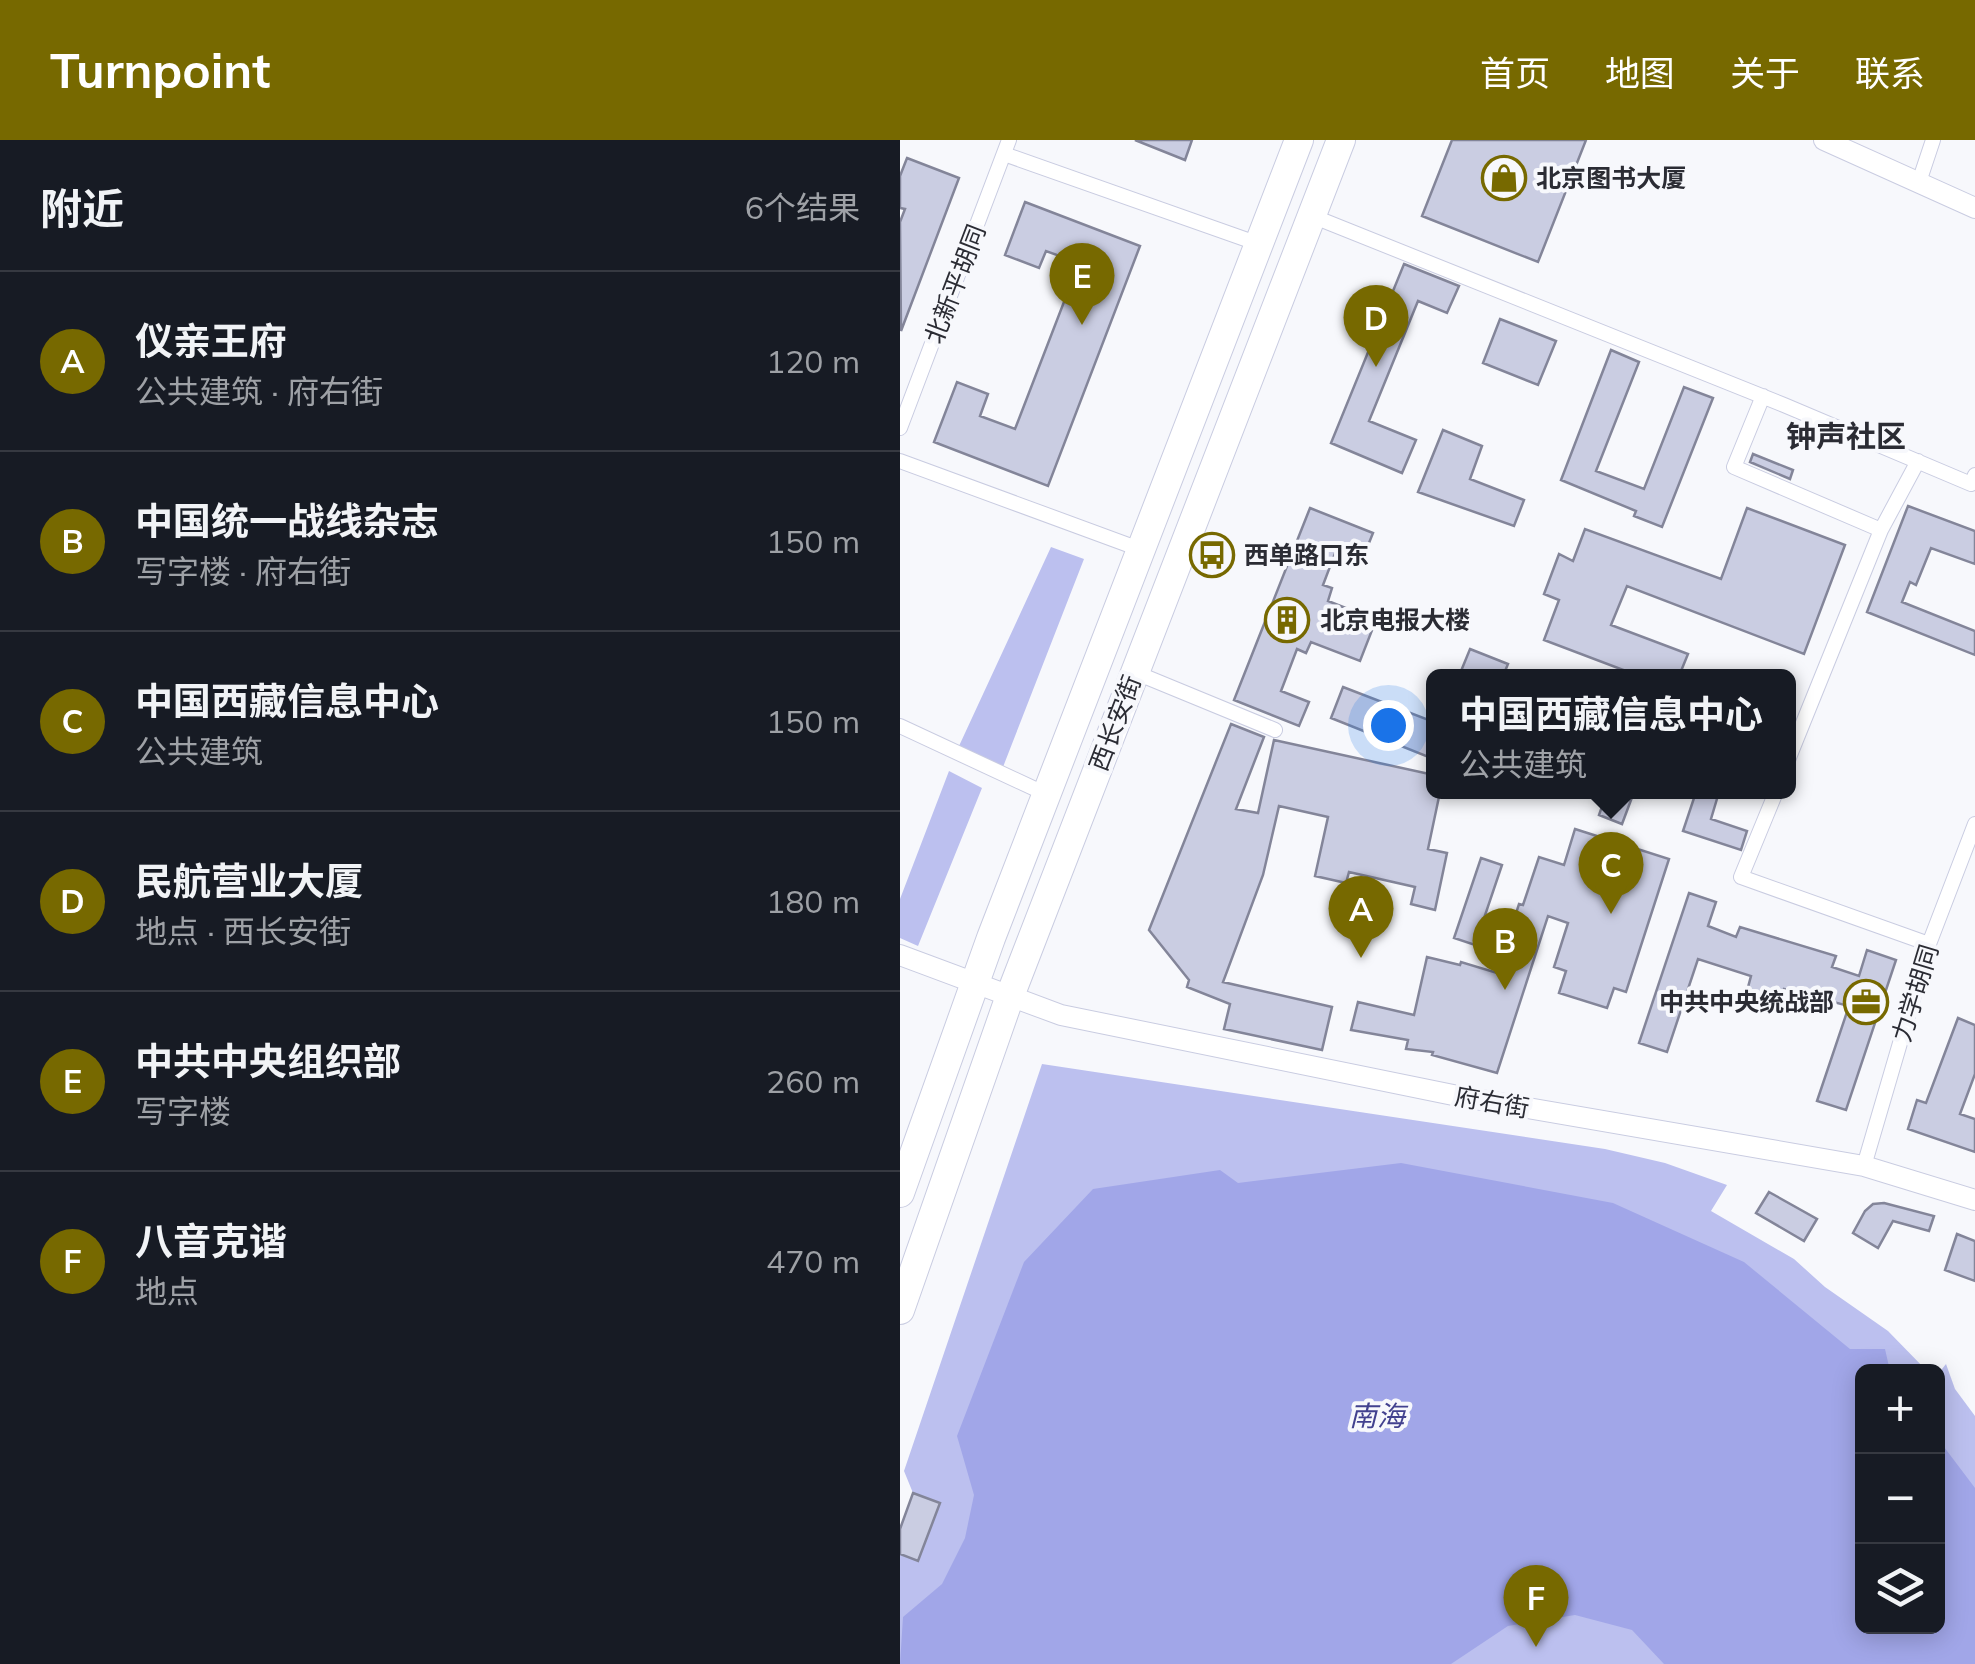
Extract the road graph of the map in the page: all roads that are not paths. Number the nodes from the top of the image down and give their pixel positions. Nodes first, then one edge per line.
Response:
1 (1299, 140) edge
2 (1341, 140) edge
3 (1824, 140) edge
4 (1933, 140) edge
5 (1007, 147) edge
6 (1918, 182) junction
7 (1975, 208) edge
8 (1312, 216) junction
9 (1259, 244) junction
10 (1763, 396) junction
11 (900, 428) edge
12 (900, 461) edge
13 (1918, 461) junction
14 (1975, 475) edge
15 (1881, 530) junction
16 (1142, 550) junction
17 (1134, 672) junction
18 (900, 726) edge
19 (1275, 730) dead end
20 (1796, 740) edge
21 (1046, 794) junction
22 (1773, 799) edge
23 (1975, 824) edge
24 (1929, 944) junction
25 (900, 955) edge
26 (974, 983) junction
27 (1010, 996) junction
28 (1864, 1166) junction
29 (900, 1193) edge
30 (1975, 1200) edge
31 (900, 1310) edge

1 - 9 highway, 西长安街
2 - 8 highway, 西长安街
3 - 6 main road
4 - 6 street
5 - 9 street
5 - 11 street, 北新平胡同
6 - 7 main road
8 - 10 street
8 - 17 highway, 西长安街
9 - 16 highway, 西长安街
10 - 13 street
10 - 15 street
12 - 16 street
13 - 14 street
13 - 15 street
15 - 20 street
16 - 21 highway, 西长安街
17 - 19 street
17 - 27 highway, 西长安街
18 - 21 street
21 - 26 highway, 西长安街
22 - 24 street
23 - 24 street, 力学胡同
24 - 28 street, 力学胡同
25 - 26 main road, 府右街
26 - 27 main road, 府右街
26 - 29 highway, 西长安街
27 - 28 main road, 府右街
27 - 31 highway, 西长安街
28 - 30 main road, 府右街

